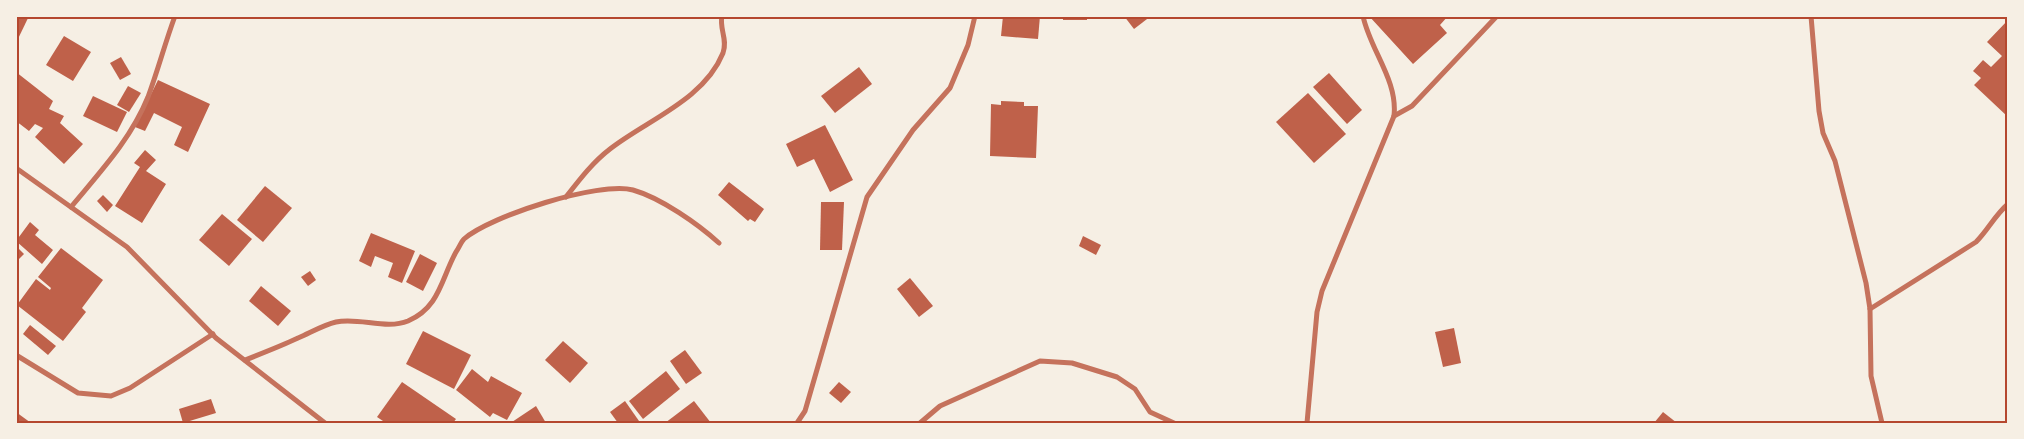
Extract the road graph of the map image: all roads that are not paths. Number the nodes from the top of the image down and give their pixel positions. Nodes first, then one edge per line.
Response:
1 (175, 16) edge
2 (722, 16) edge
3 (975, 16) edge
4 (1363, 16) edge
5 (1497, 16) edge
6 (1811, 16) edge
7 (1394, 116) junction
8 (16, 168) edge
9 (566, 197) junction
10 (2008, 204) edge
11 (71, 207) junction
12 (719, 243) dead end
13 (1870, 309) junction
14 (213, 334) junction
15 (16, 355) edge
16 (246, 360) junction
17 (325, 423) edge
18 (797, 423) edge
19 (920, 423) edge
20 (1174, 423) edge
21 (1307, 423) edge
22 (1882, 423) edge

1 - 11 street
2 - 9 street
3 - 18 street
4 - 7 street
5 - 7 street
6 - 13 street
7 - 21 street
8 - 11 street
9 - 12 street
9 - 16 street
10 - 13 street
11 - 14 street
13 - 22 street
14 - 15 street
14 - 16 street
16 - 17 street
19 - 20 street

